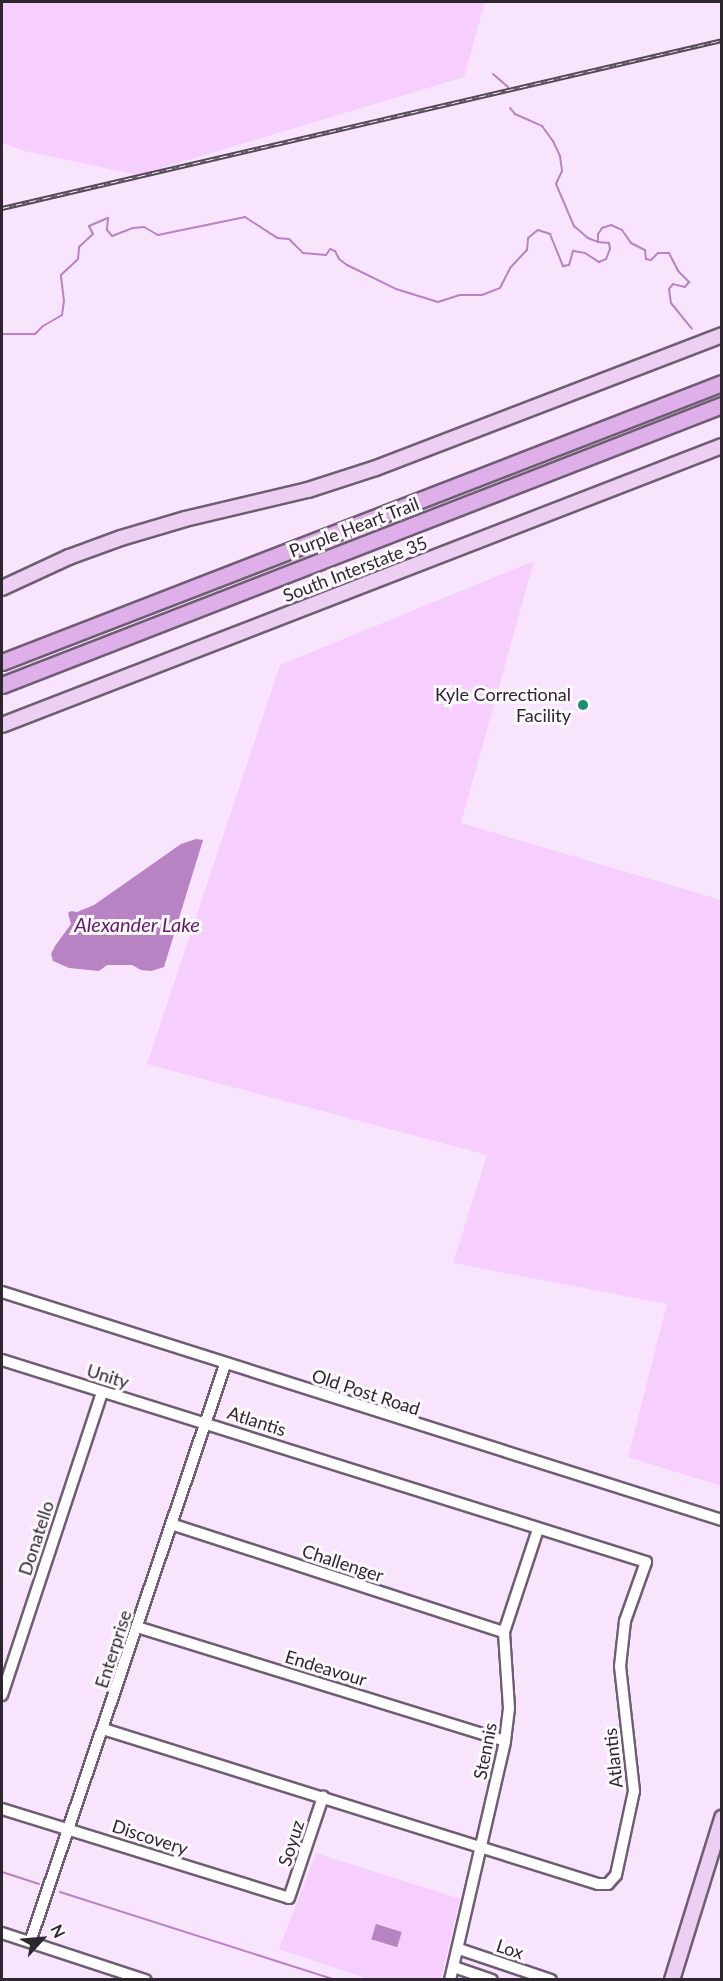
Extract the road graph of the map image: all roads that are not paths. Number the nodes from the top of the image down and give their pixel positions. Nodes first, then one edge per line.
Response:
1 (722, 334) edge
2 (722, 383) edge
3 (722, 405) edge
4 (722, 446) edge
5 (2, 588) edge
6 (2, 662) edge
7 (2, 685) edge
8 (2, 725) edge
9 (2, 1292) edge
10 (2, 1360) edge
11 (225, 1365) junction
12 (102, 1392) junction
13 (206, 1422) junction
14 (722, 1520) edge
15 (171, 1524) junction
16 (538, 1529) junction
17 (137, 1627) junction
18 (504, 1632) junction
19 (2, 1695) edge
20 (103, 1730) junction
21 (505, 1741) junction
22 (323, 1797) junction
23 (2, 1809) edge
24 (722, 1818) edge
25 (67, 1828) junction
26 (481, 1848) junction
27 (289, 1898) joint
28 (2, 1933) edge
29 (30, 1942) junction
30 (459, 1949) junction
31 (454, 1967) junction
32 (112, 1975) edge
33 (145, 1980) edge
34 (450, 1980) edge
35 (492, 1980) edge
36 (551, 1980) edge
37 (672, 1980) edge

1 - 5 main road
2 - 6 highway, Purple Heart Trail
3 - 7 highway, Purple Heart Trail
4 - 8 main road, South Interstate 35
9 - 11 street, Old Post Road
10 - 12 street, Unity
11 - 13 street, Enterprise
11 - 14 street, Old Post Road
12 - 13 street, Unity
12 - 19 street, Donatello
13 - 15 street, Enterprise
13 - 16 street, Atlantis
15 - 17 street, Enterprise
15 - 18 street, Challenger
16 - 18 street, Stennis
16 - 26 street, Atlantis
17 - 20 street, Enterprise
17 - 21 street, Endeavour
18 - 21 street, Stennis
20 - 22 street, Atlantis
20 - 25 street, Enterprise
21 - 26 street, Stennis
22 - 26 street, Atlantis
22 - 27 street, Soyuz
23 - 25 street, Discovery
24 - 37 main road
25 - 27 street, Discovery
25 - 29 street, Enterprise
26 - 30 street, Stennis
28 - 29 street
29 - 32 street
30 - 31 street, Stennis
30 - 36 street, Lox
31 - 34 street, Stennis
31 - 35 street, Lox
32 - 33 street

